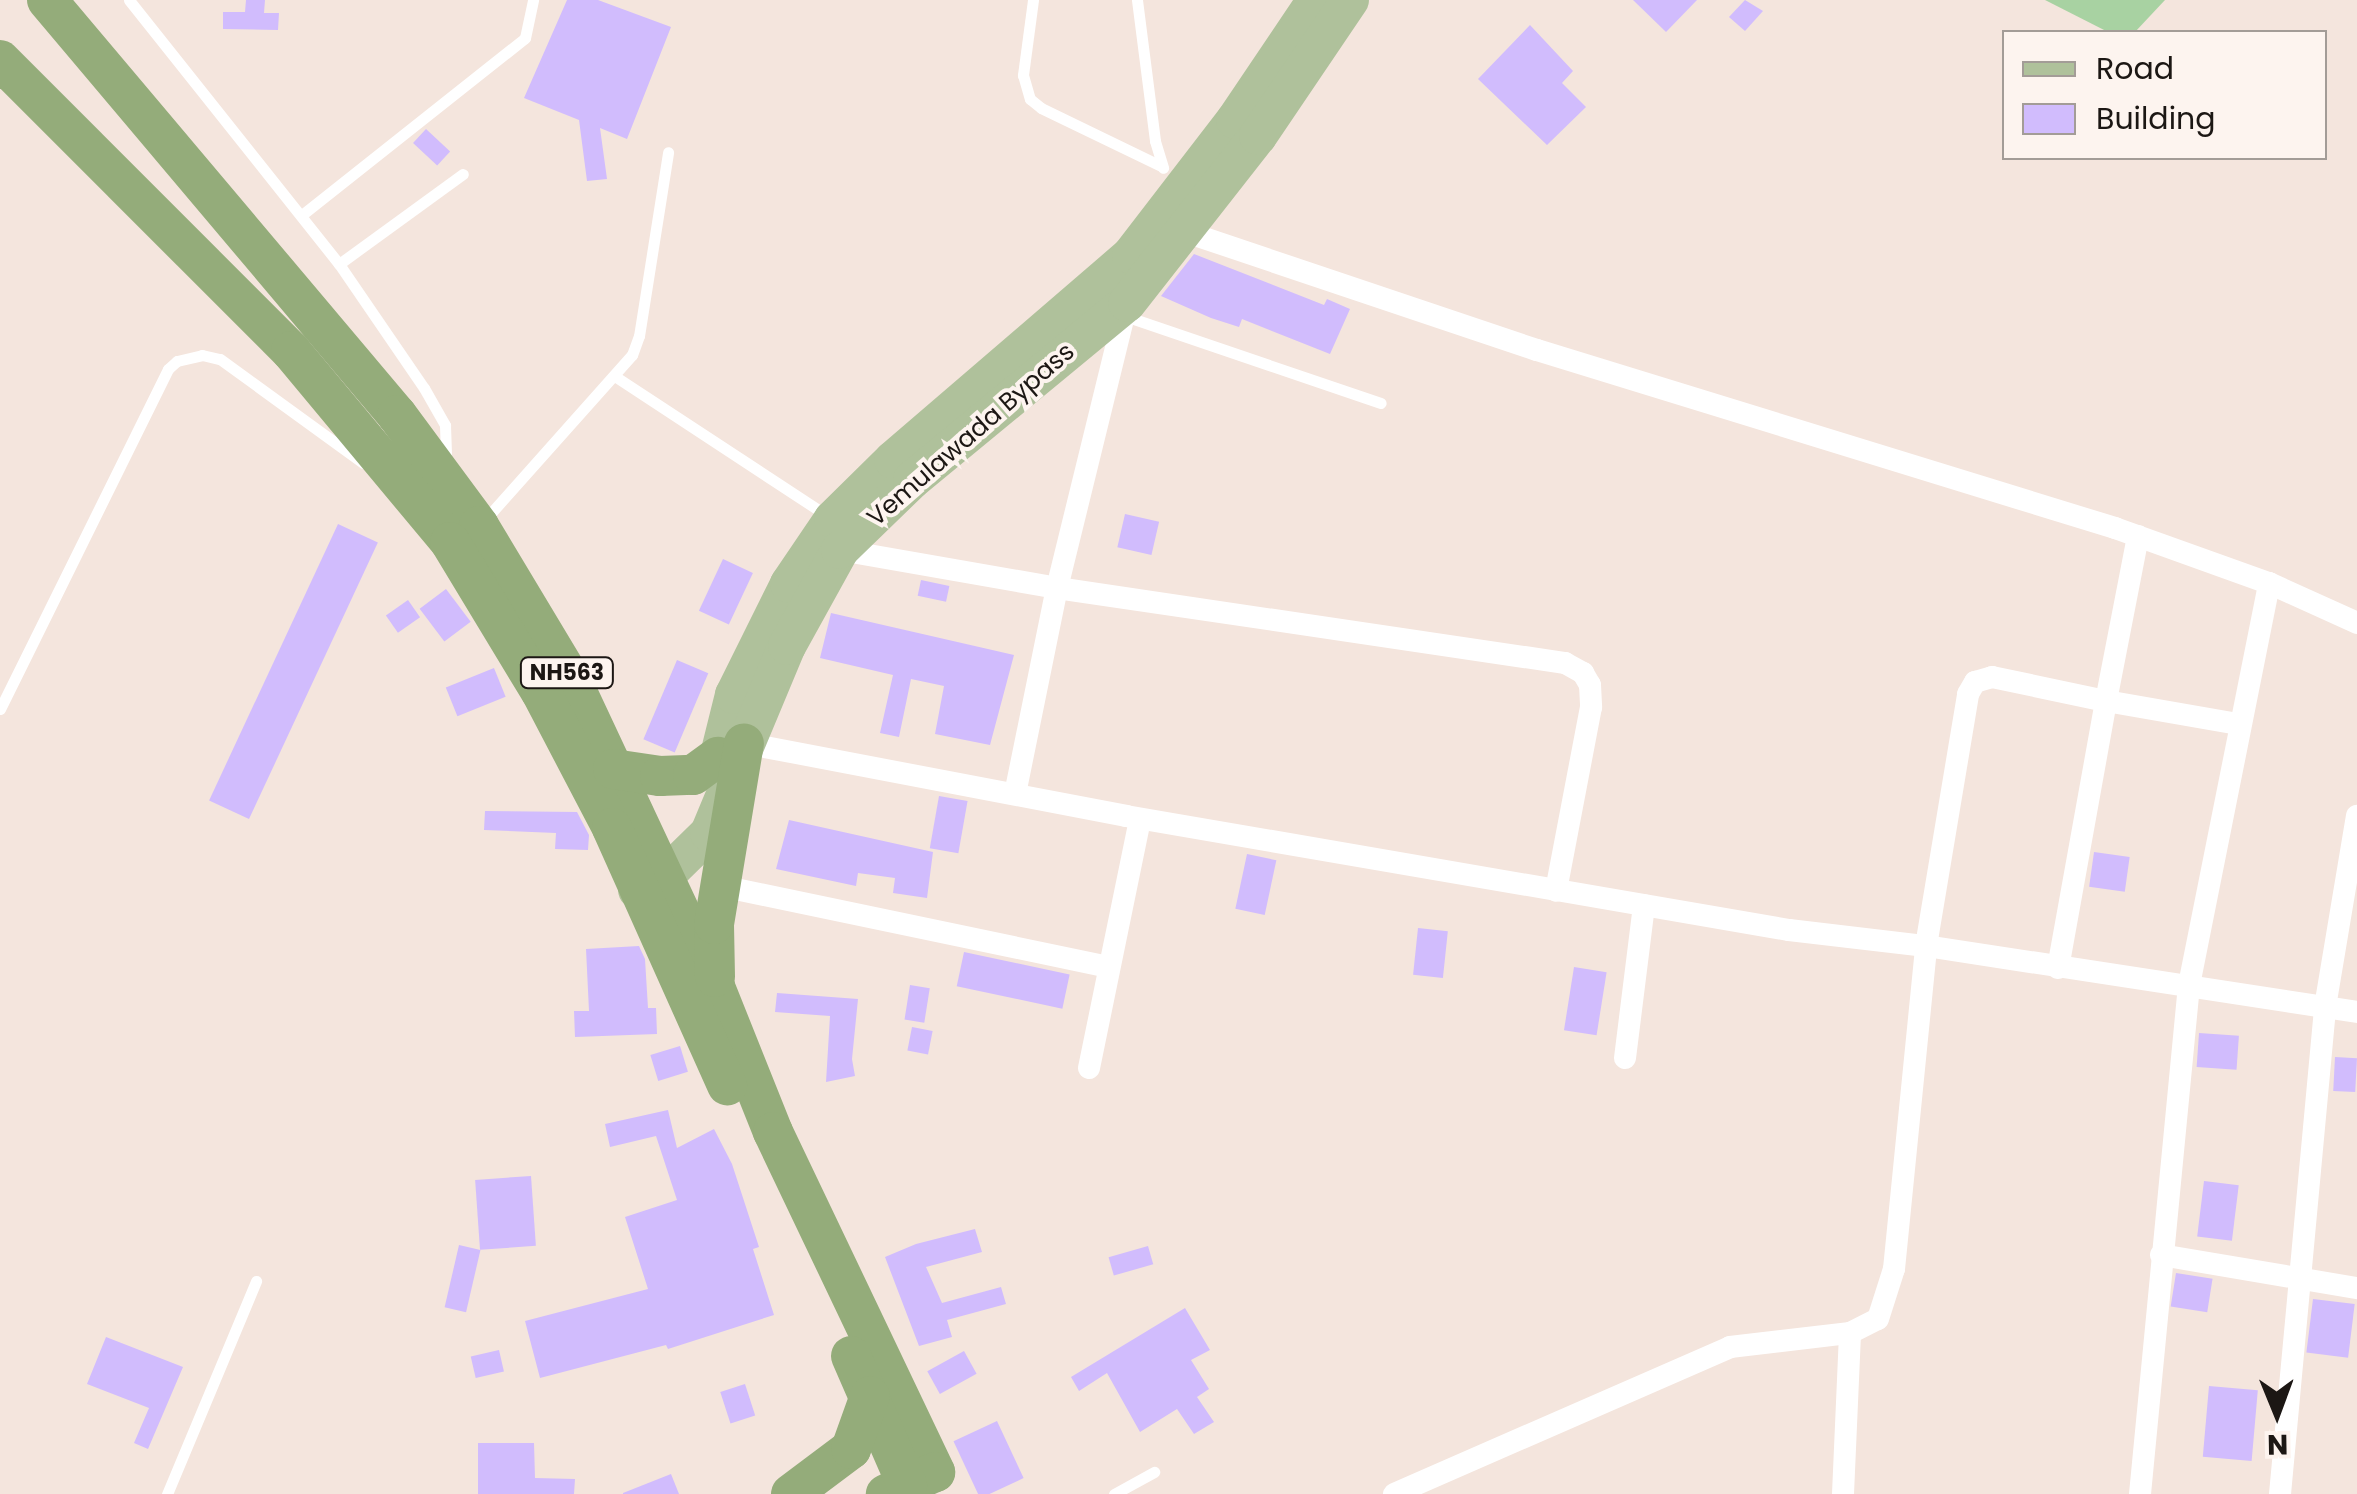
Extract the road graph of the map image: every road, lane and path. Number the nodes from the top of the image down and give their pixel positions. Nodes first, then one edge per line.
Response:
1 (47, 0) edge
2 (128, 0) edge
3 (533, 0) edge
4 (1034, 0) edge
5 (1138, 0) edge
6 (1316, 0) edge
7 (1350, 0) edge
8 (0, 60) edge
9 (668, 152) dead end
10 (463, 174) dead end
11 (1173, 177) junction
12 (303, 214) junction
13 (1186, 232) junction
14 (340, 264) junction
15 (1125, 310) junction
16 (616, 377) junction
17 (1381, 403) dead end
18 (433, 494) junction
19 (479, 526) junction
20 (836, 535) junction
21 (2138, 536) junction
22 (2268, 583) junction
23 (1058, 588) junction
24 (2357, 623) edge
25 (2106, 701) junction
26 (0, 709) edge
27 (2238, 724) junction
28 (731, 750) junction
29 (612, 769) junction
30 (1015, 794) junction
31 (2357, 816) edge
32 (1140, 818) junction
33 (646, 874) junction
34 (721, 886) junction
35 (1556, 891) junction
36 (1644, 906) junction
37 (1926, 946) junction
38 (1109, 966) junction
39 (2058, 968) junction
40 (2189, 985) junction
41 (714, 987) junction
42 (2325, 1007) junction
43 (2357, 1012) edge
44 (1625, 1058) dead end
45 (1089, 1068) dead end
46 (2160, 1255) junction
47 (256, 1280) dead end
48 (2300, 1280) junction
49 (2357, 1288) edge
50 (1850, 1333) junction
51 (870, 1396) junction
52 (1154, 1472) dead end
53 (915, 1478) edge
54 (168, 1494) edge
55 (791, 1494) edge
56 (812, 1494) edge
57 (1114, 1494) edge
58 (1394, 1494) edge
59 (1843, 1494) edge
60 (2140, 1494) edge
61 (2280, 1494) edge

1 - 18 highway, NH563
2 - 12 lane
3 - 12 lane
4 - 11 lane
5 - 11 lane
6 - 11 main road, Vemulawada Bypass
7 - 13 main road, Vemulawada Bypass
8 - 18 highway, NH563
9 - 16 lane
10 - 14 lane
11 - 20 main road, Vemulawada Bypass
12 - 14 lane
13 - 15 main road, Vemulawada Bypass
13 - 21 street
14 - 18 lane
15 - 17 lane
15 - 20 main road, Vemulawada Bypass
15 - 23 street
16 - 19 lane
16 - 20 lane
18 - 19 highway, NH563
18 - 26 lane
18 - 33 highway, NH563
19 - 29 highway, NH563
20 - 23 street
20 - 28 main road, Vemulawada Bypass
21 - 22 street
21 - 25 street
22 - 24 street
22 - 27 street
23 - 30 street
23 - 35 street
25 - 27 street
25 - 37 street
25 - 39 street
27 - 40 street
28 - 29 highway
28 - 30 street
28 - 33 main road, Vemulawada Bypass
28 - 34 highway
29 - 33 highway, NH563
30 - 32 street
31 - 42 street
32 - 35 street
32 - 38 street
33 - 41 highway, NH563
33 - 51 highway, NH563
34 - 38 street
34 - 41 highway
35 - 36 street
36 - 37 street
36 - 44 street
37 - 39 street
37 - 50 street
38 - 45 street
39 - 40 street
40 - 42 street
40 - 46 street
41 - 53 highway, NH563
42 - 43 street
42 - 48 street
46 - 48 street
46 - 60 street
47 - 54 lane
48 - 49 street
48 - 61 street
50 - 58 street
50 - 59 street
51 - 53 highway, NH563
51 - 55 highway
52 - 57 lane
53 - 56 highway

